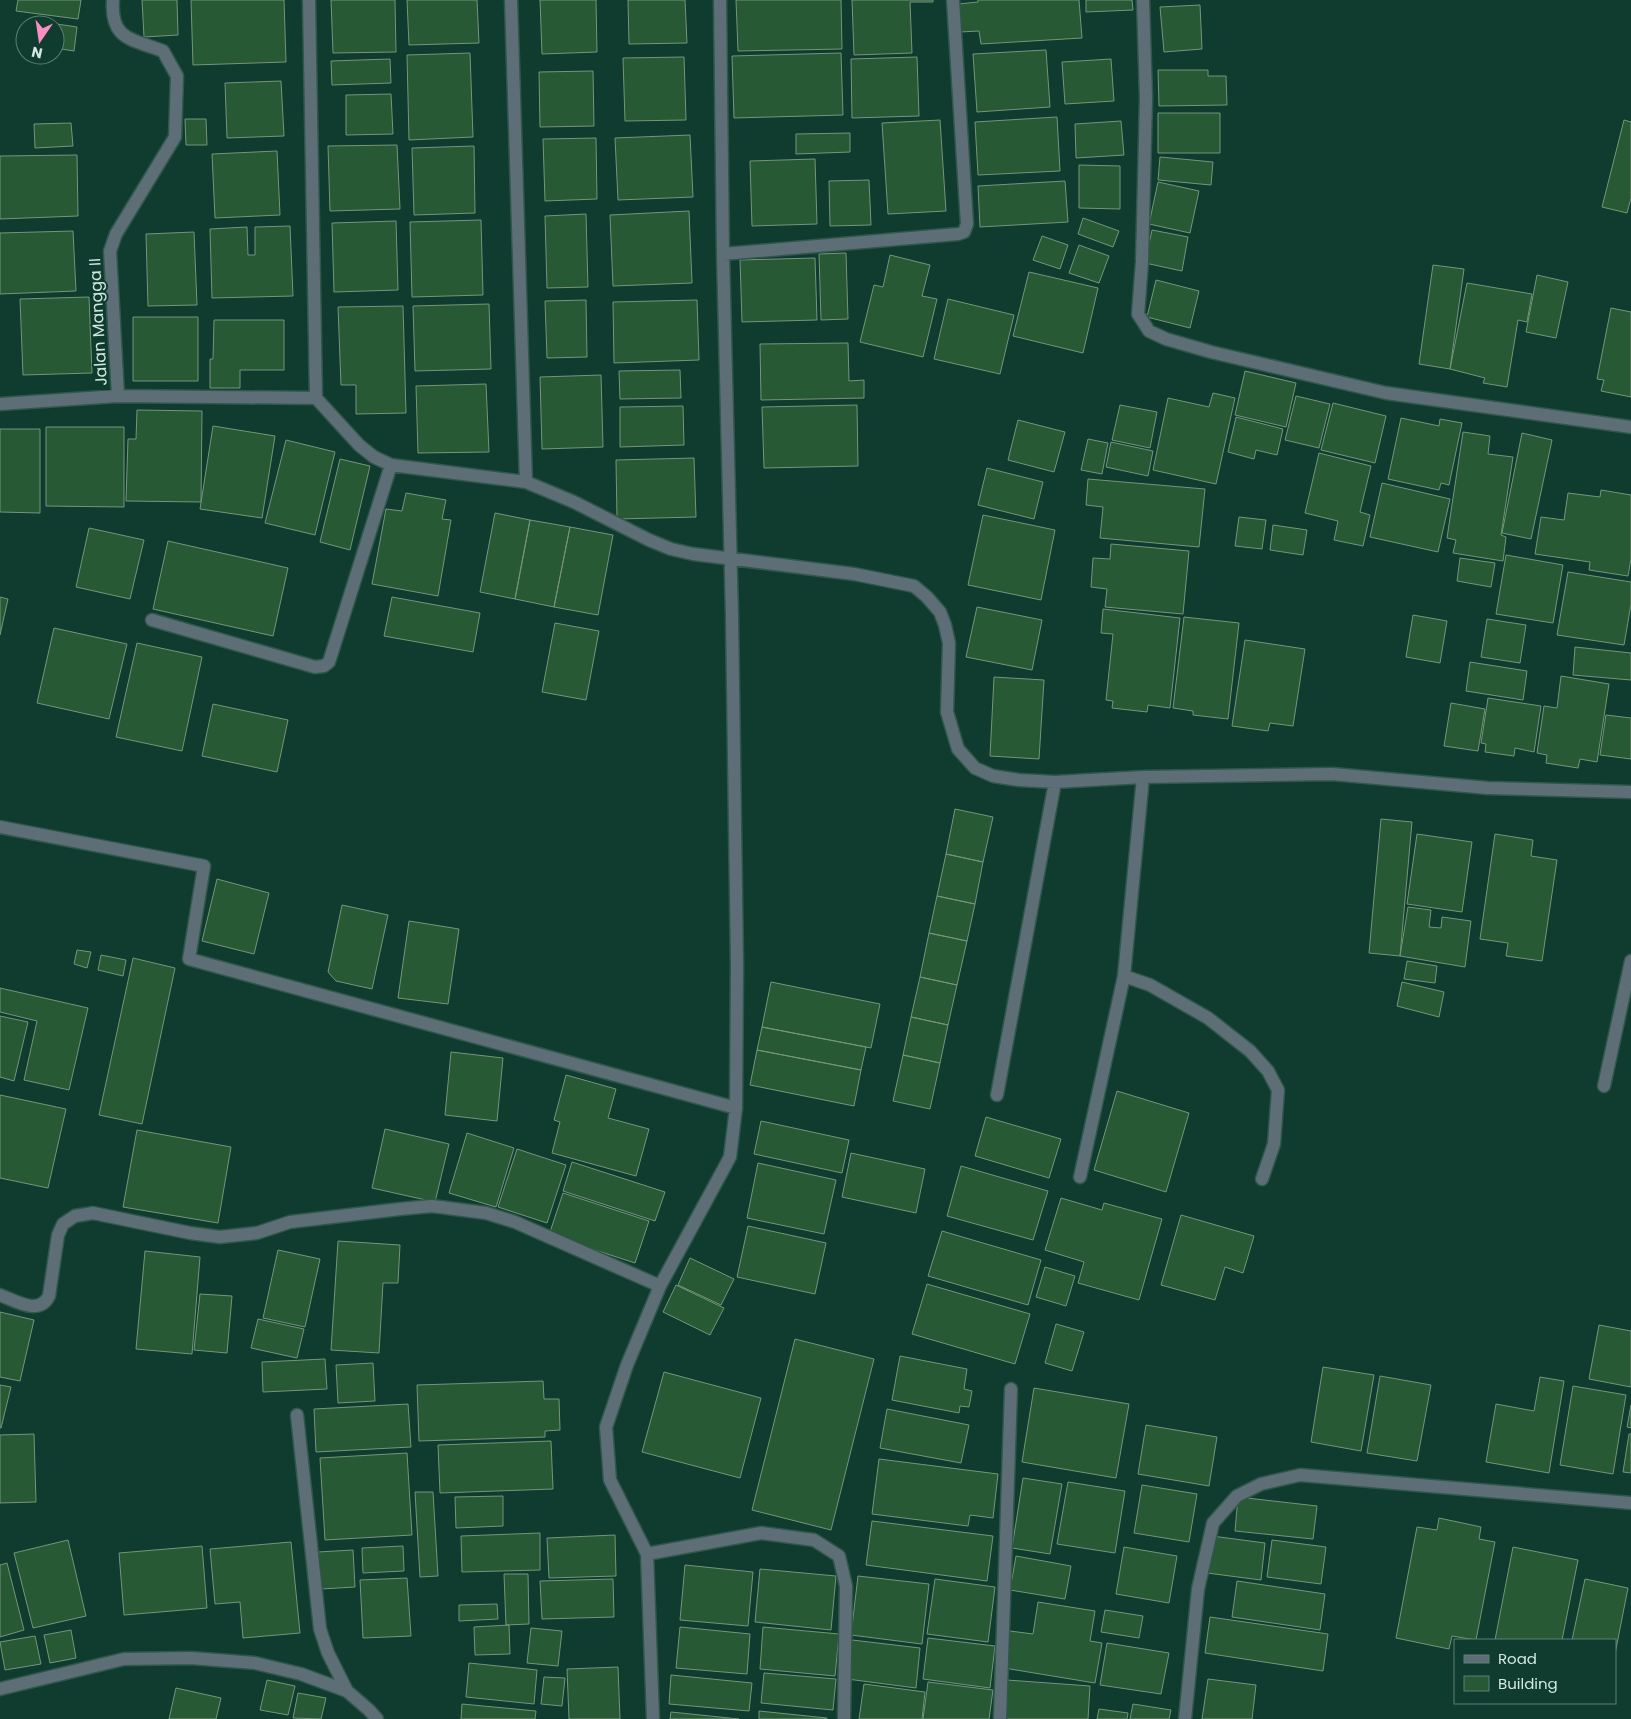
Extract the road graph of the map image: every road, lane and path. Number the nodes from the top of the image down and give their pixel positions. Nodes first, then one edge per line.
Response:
1 (113, 0) edge
2 (309, 0) edge
3 (511, 0) edge
4 (720, 0) edge
5 (953, 0) edge
6 (1143, 0) edge
7 (722, 254) junction
8 (118, 396) junction
9 (316, 398) junction
10 (0, 404) edge
11 (1631, 427) edge
12 (391, 464) junction
13 (526, 482) junction
14 (729, 558) junction
15 (152, 620) dead end
16 (1143, 777) junction
17 (1055, 782) junction
18 (1631, 792) edge
19 (0, 828) edge
20 (1631, 961) edge
21 (1124, 976) junction
22 (1604, 1086) dead end
23 (997, 1095) dead end
24 (736, 1108) junction
25 (1080, 1176) dead end
26 (1262, 1179) dead end
27 (660, 1286) junction
28 (0, 1294) edge
29 (1011, 1389) dead end
30 (296, 1416) dead end
31 (1631, 1503) edge
32 (646, 1554) junction
33 (0, 1689) edge
34 (347, 1691) junction
35 (376, 1719) edge
36 (653, 1719) edge
37 (844, 1719) edge
38 (1000, 1719) edge
39 (1185, 1719) edge

1 - 8 street, Jalan Mangga II
2 - 9 street
3 - 13 street
4 - 7 street
5 - 7 street
6 - 11 street
7 - 14 street
8 - 9 street
8 - 10 street
9 - 12 street
12 - 13 street
12 - 15 street
13 - 14 street
14 - 17 street
14 - 24 street
16 - 17 street
16 - 18 street
16 - 21 street
17 - 23 street
19 - 24 street
20 - 22 street
21 - 25 street
21 - 26 street
24 - 27 street
27 - 28 street
27 - 32 street
29 - 38 street
30 - 34 street
31 - 39 street
32 - 36 street
32 - 37 street
33 - 34 street
34 - 35 street

